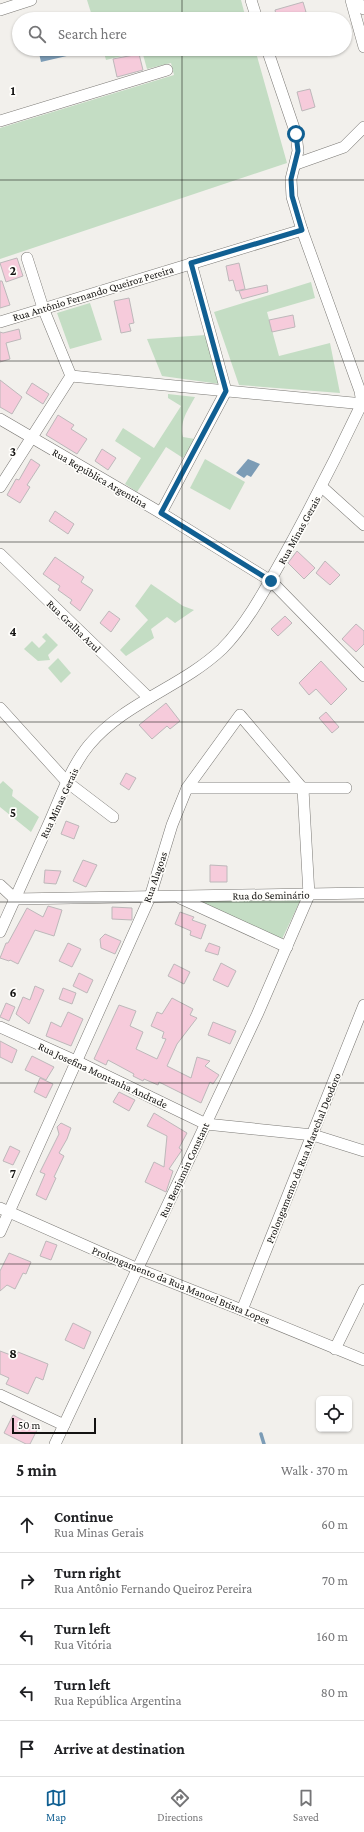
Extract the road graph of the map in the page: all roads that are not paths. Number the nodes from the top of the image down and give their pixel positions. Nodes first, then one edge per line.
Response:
1 (31, 0) edge
2 (251, 0) edge
3 (351, 0) edge
4 (356, 0) edge
5 (364, 9) edge
6 (0, 10) edge
7 (255, 12) edge
8 (364, 47) edge
9 (269, 56) edge
10 (167, 70) dead end
11 (0, 121) edge
12 (364, 127) edge
13 (296, 164) junction
14 (302, 230) junction
15 (27, 258) dead end
16 (191, 263) junction
17 (43, 308) junction
18 (0, 322) edge
19 (71, 376) junction
20 (226, 391) junction
21 (363, 404) edge
22 (0, 419) edge
23 (31, 437) junction
24 (0, 487) edge
25 (322, 487) junction
26 (161, 513) junction
27 (364, 526) edge
28 (0, 554) edge
29 (271, 581) junction
30 (364, 676) edge
31 (148, 698) junction
32 (0, 708) edge
33 (67, 782) junction
34 (187, 788) junction
35 (346, 788) dead end
36 (303, 789) junction
37 (114, 817) dead end
38 (0, 885) edge
39 (364, 893) edge
40 (309, 895) junction
41 (150, 897) junction
42 (177, 897) junction
43 (15, 899) junction
44 (0, 932) edge
45 (287, 947) junction
46 (364, 1005) edge
47 (0, 1027) edge
48 (78, 1062) junction
49 (206, 1124) junction
50 (313, 1135) junction
51 (364, 1151) edge
52 (5, 1210) edge
53 (0, 1232) edge
54 (138, 1269) junction
55 (364, 1290) edge
56 (242, 1310) junction
57 (335, 1349) junction
58 (364, 1360) edge
59 (0, 1395) edge
60 (64, 1425) junction
61 (55, 1444) edge

1 - 6 street
2 - 7 street
3 - 8 street
4 - 5 street
9 - 13 street
10 - 11 street
12 - 13 street
13 - 14 street
14 - 16 street, Rua Antônio Fernando Queiroz Pereira
14 - 21 street
15 - 17 street
16 - 17 street, Rua Antônio Fernando Queiroz Pereira
16 - 20 street
17 - 18 street, Rua Antônio Fernando Queiroz Pereira
17 - 19 street
19 - 20 street
19 - 23 street
20 - 21 street
20 - 26 street
21 - 25 street, Rua Minas Gerais
22 - 23 street, Rua República Argentina
23 - 24 street
23 - 26 street, Rua República Argentina
25 - 27 street
25 - 29 street, Rua Minas Gerais
26 - 29 street, Rua República Argentina
28 - 31 street, Rua Gralha Azul
29 - 30 street, Rua República Argentina
29 - 31 street, Rua Minas Gerais
31 - 33 street, Rua Minas Gerais
32 - 33 street
33 - 37 street
33 - 43 street, Rua Minas Gerais
34 - 36 street
34 - 36 street, Rua Alagoas
34 - 41 street, Rua Alagoas
35 - 36 street
36 - 40 street
38 - 43 street
39 - 40 street, Rua do Seminário
40 - 42 street, Rua do Seminário
40 - 45 street, Rua Benjamin Constant
41 - 42 street, Rua do Seminário
41 - 43 street, Rua do Seminário
41 - 48 street, Rua Alagoas
42 - 45 street, Rua do Seminário
43 - 44 street, Rua Minas Gerais
45 - 49 street, Rua Benjamin Constant
46 - 50 street, Prolongamento da Rua Marechal Deodoro
47 - 48 street, Rua Josefina Montanha Andrade
48 - 49 street, Rua Josefina Montanha Andrade
48 - 52 street, Rua Alagoas
49 - 50 street, Rua Josefina Montanha Andrade
49 - 54 street, Rua Benjamin Constant
50 - 51 street, Rua Josefina Montanha Andrade
50 - 56 street, Prolongamento da Rua Marechal Deodoro
52 - 53 street, Rua Alagoas
52 - 54 street, Prolongamento da Rua Manoel Btista Lopes
54 - 56 street, Prolongamento da Rua Manoel Btista Lopes
54 - 60 street, Rua Benjamin Constant
55 - 57 street
56 - 57 street, Prolongamento da Rua Manoel Btista Lopes
57 - 58 street, Prolongamento da Rua Manoel Btista Lopes
59 - 60 street
60 - 61 street, Rua Benjamin Constant

